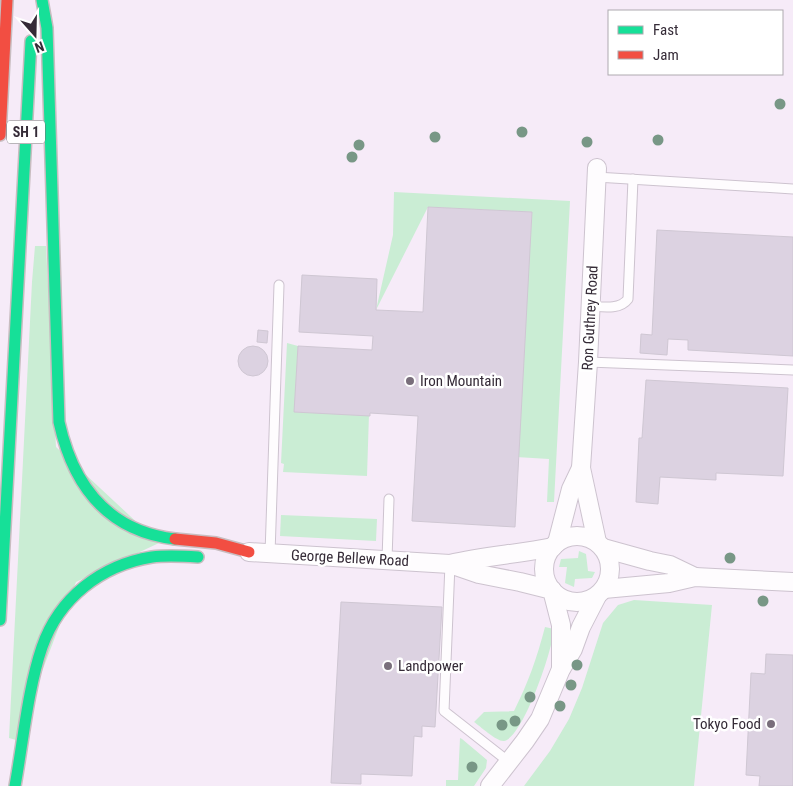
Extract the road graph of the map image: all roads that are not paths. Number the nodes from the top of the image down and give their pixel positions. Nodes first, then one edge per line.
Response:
1 (7, 0) edge
2 (42, 0) edge
3 (32, 29) dead end
4 (0, 134) edge
5 (596, 172) joint
6 (633, 179) junction
7 (793, 189) edge
8 (279, 285) dead end
9 (590, 306) junction
10 (588, 362) junction
11 (793, 370) edge
12 (581, 468) junction
13 (389, 499) dead end
14 (555, 545) junction
15 (600, 545) junction
16 (249, 552) junction
17 (270, 554) junction
18 (224, 556) dead end
19 (208, 557) dead end
20 (387, 560) junction
21 (450, 564) junction
22 (695, 576) junction
23 (793, 582) edge
24 (552, 590) junction
25 (600, 593) junction
26 (0, 620) edge
27 (560, 669) junction
28 (509, 762) junction
29 (15, 786) edge
30 (490, 786) edge

1 - 4 highway, SH 1
2 - 16 highway
3 - 26 highway, SH 1
5 - 6 lane
5 - 9 street, Ron Guthrey Road
6 - 7 lane
6 - 9 lane
8 - 17 lane
9 - 10 street, Ron Guthrey Road
10 - 11 lane
10 - 12 street, Ron Guthrey Road
12 - 14 street, Ron Guthrey Road
12 - 15 street, Ron Guthrey Road
13 - 20 lane
14 - 15 street
14 - 21 street, George Bellew Road
14 - 24 street
15 - 22 street
15 - 25 street
16 - 17 street, George Bellew Road
16 - 18 highway
17 - 20 street, George Bellew Road
19 - 29 highway
20 - 21 street, George Bellew Road
21 - 24 street, George Bellew Road
21 - 28 lane
22 - 23 street
22 - 25 street
24 - 25 street
24 - 27 street
25 - 27 street
27 - 28 street
28 - 30 street

